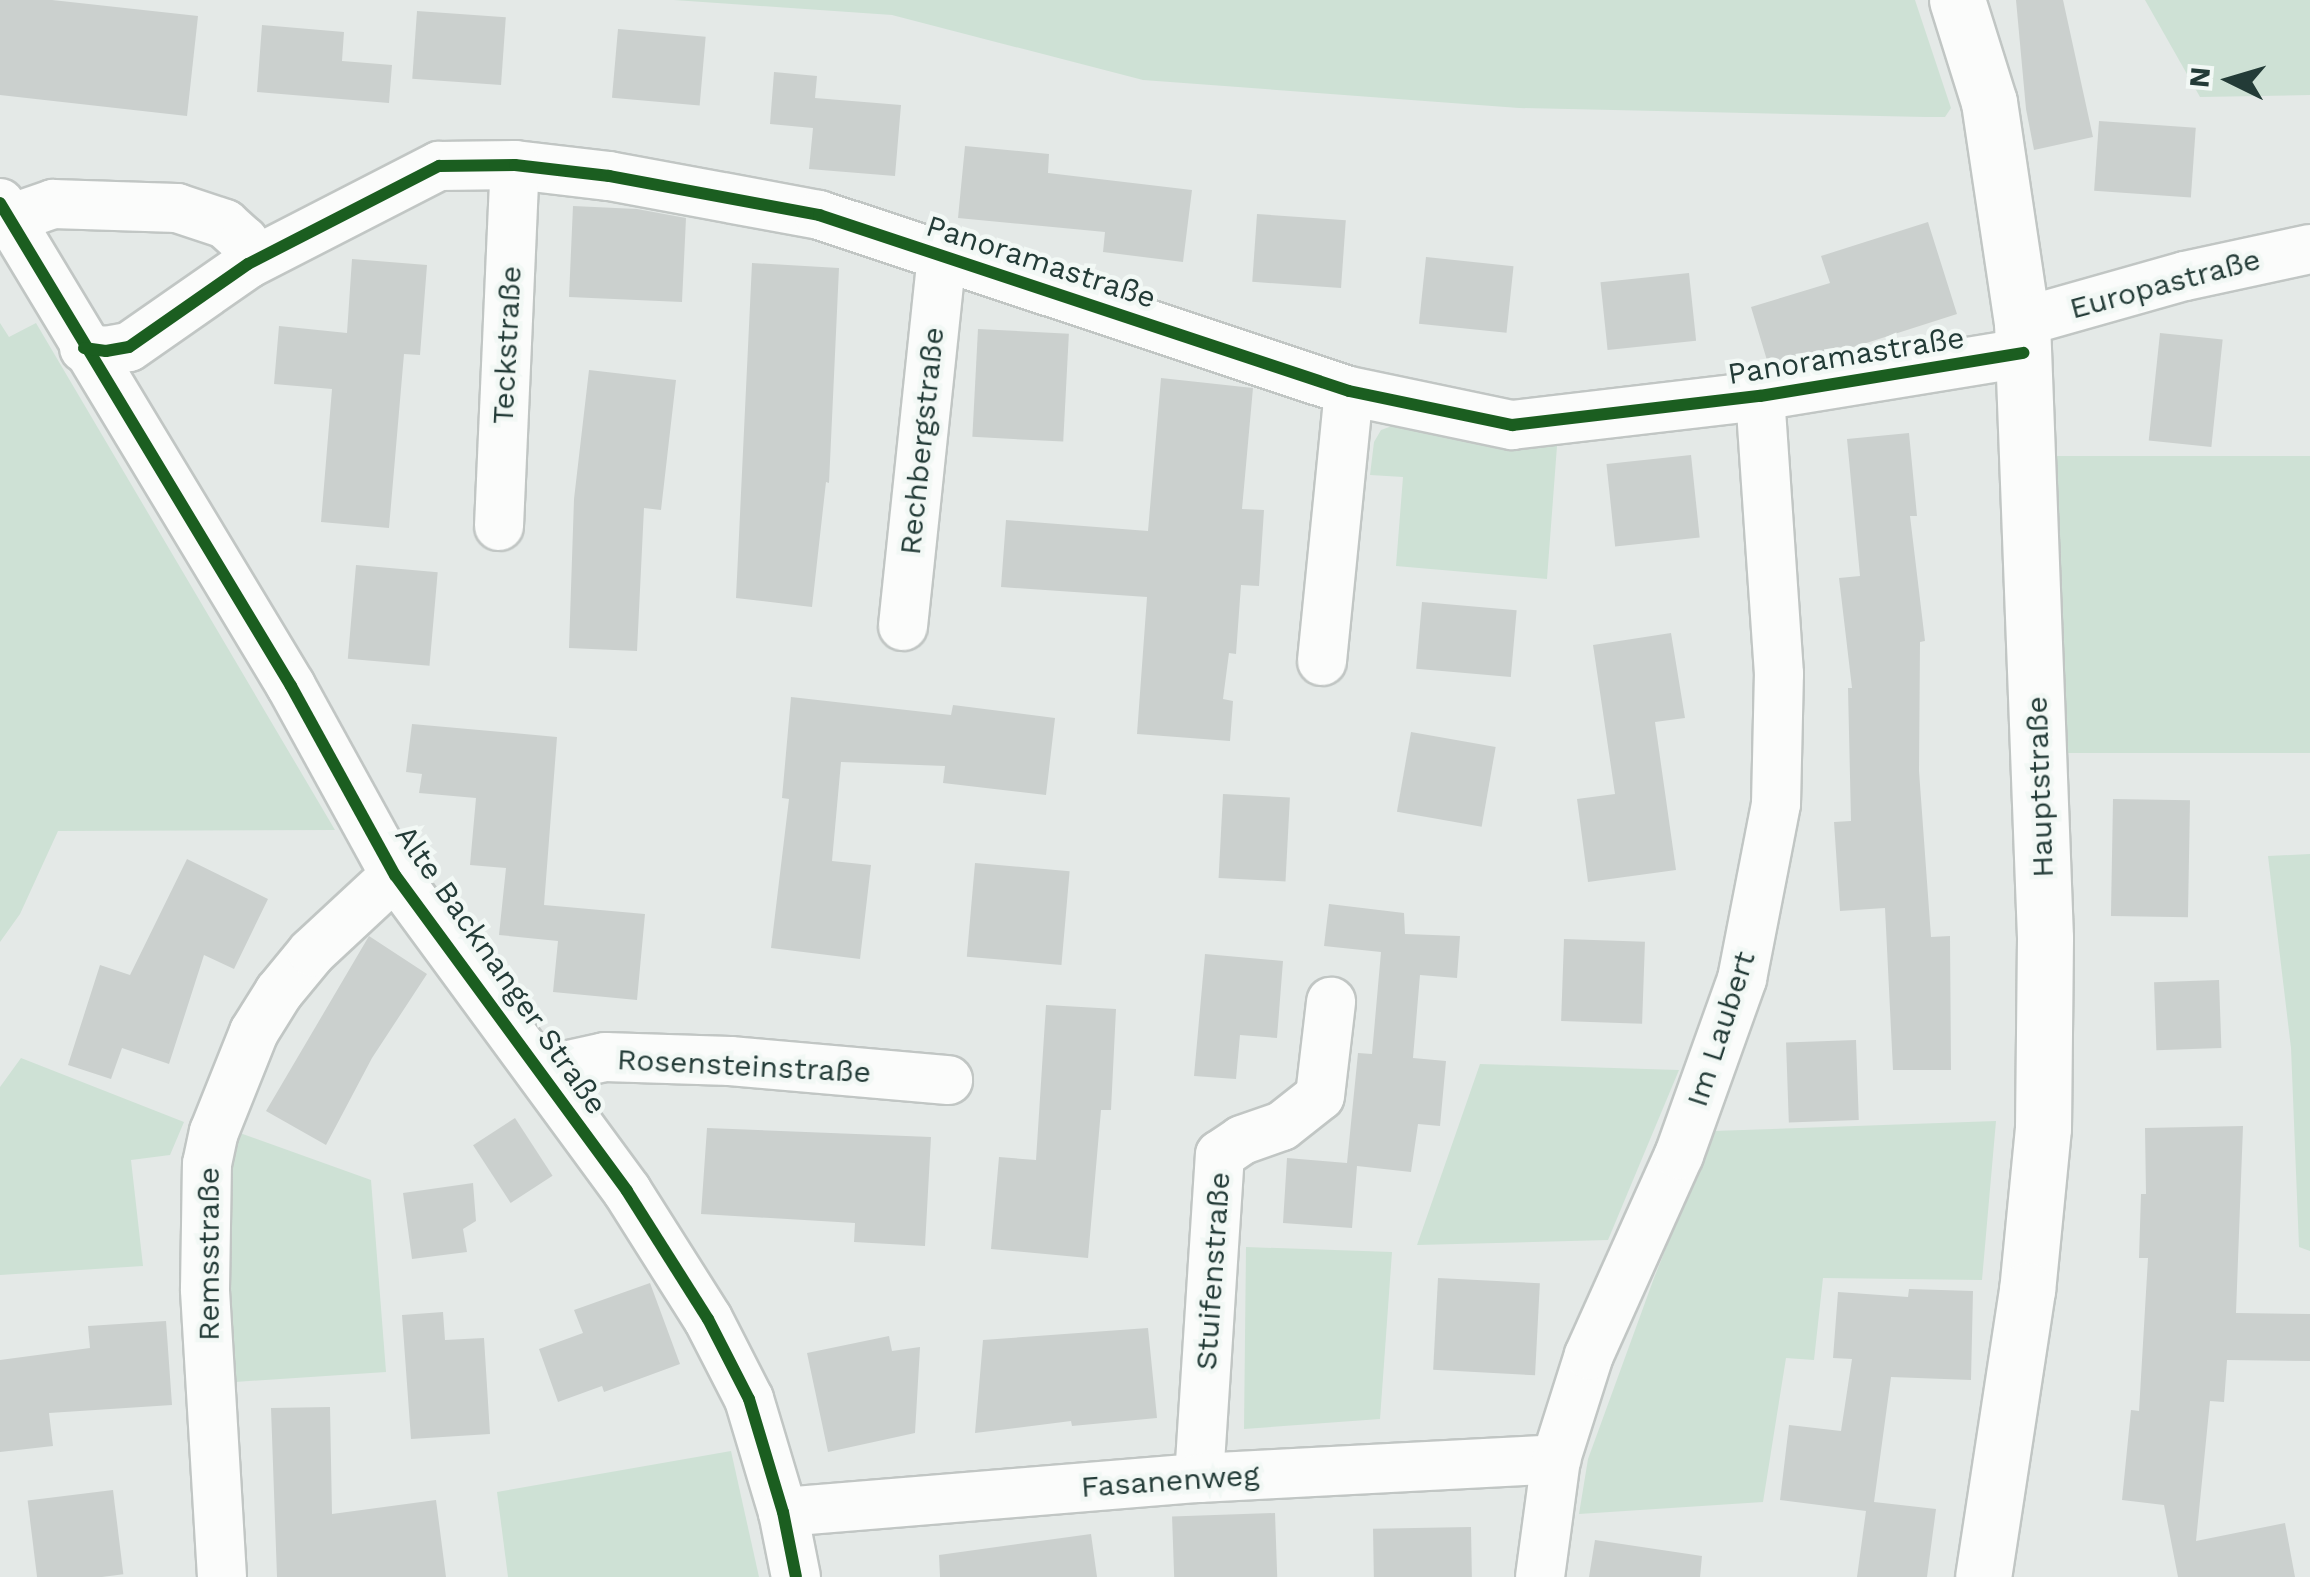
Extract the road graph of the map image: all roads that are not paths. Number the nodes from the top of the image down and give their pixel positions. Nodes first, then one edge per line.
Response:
1 (1956, 0) edge
2 (515, 165) junction
3 (5, 210) edge
4 (2310, 249) edge
5 (942, 256) junction
6 (248, 264) junction
7 (2023, 338) junction
8 (84, 348) junction
9 (1349, 391) junction
10 (1760, 396) junction
11 (500, 526) dead end
12 (903, 626) dead end
13 (1322, 661) dead end
14 (395, 874) junction
15 (1330, 1002) dead end
16 (542, 1072) junction
17 (948, 1080) dead end
18 (1556, 1459) junction
19 (1199, 1478) junction
20 (784, 1512) junction
21 (1995, 1565) edge
22 (222, 1577) edge
23 (796, 1577) edge
24 (1540, 1577) edge

1 - 7 street, Hauptstraße
2 - 5 street, Panoramastraße
2 - 6 street, Panoramastraße
2 - 11 street, Teckstraße
3 - 6 street
3 - 8 street, Alte Backnanger Straße
4 - 7 street, Europastraße
5 - 9 street, Panoramastraße
5 - 12 street, Rechbergstraße
6 - 8 street, Panoramastraße
7 - 10 street, Panoramastraße
7 - 21 street, Hauptstraße
8 - 14 street, Alte Backnanger Straße
9 - 10 street, Panoramastraße
9 - 13 street
10 - 18 street, Im Laubert
14 - 16 street, Alte Backnanger Straße
14 - 22 street, Remsstraße
15 - 19 street, Stuifenstraße
16 - 17 street, Rosensteinstraße
16 - 20 street, Alte Backnanger Straße
18 - 19 street, Fasanenweg
18 - 24 street, Im Laubert
19 - 20 street, Fasanenweg
20 - 23 street, Alte Backnanger Straße

